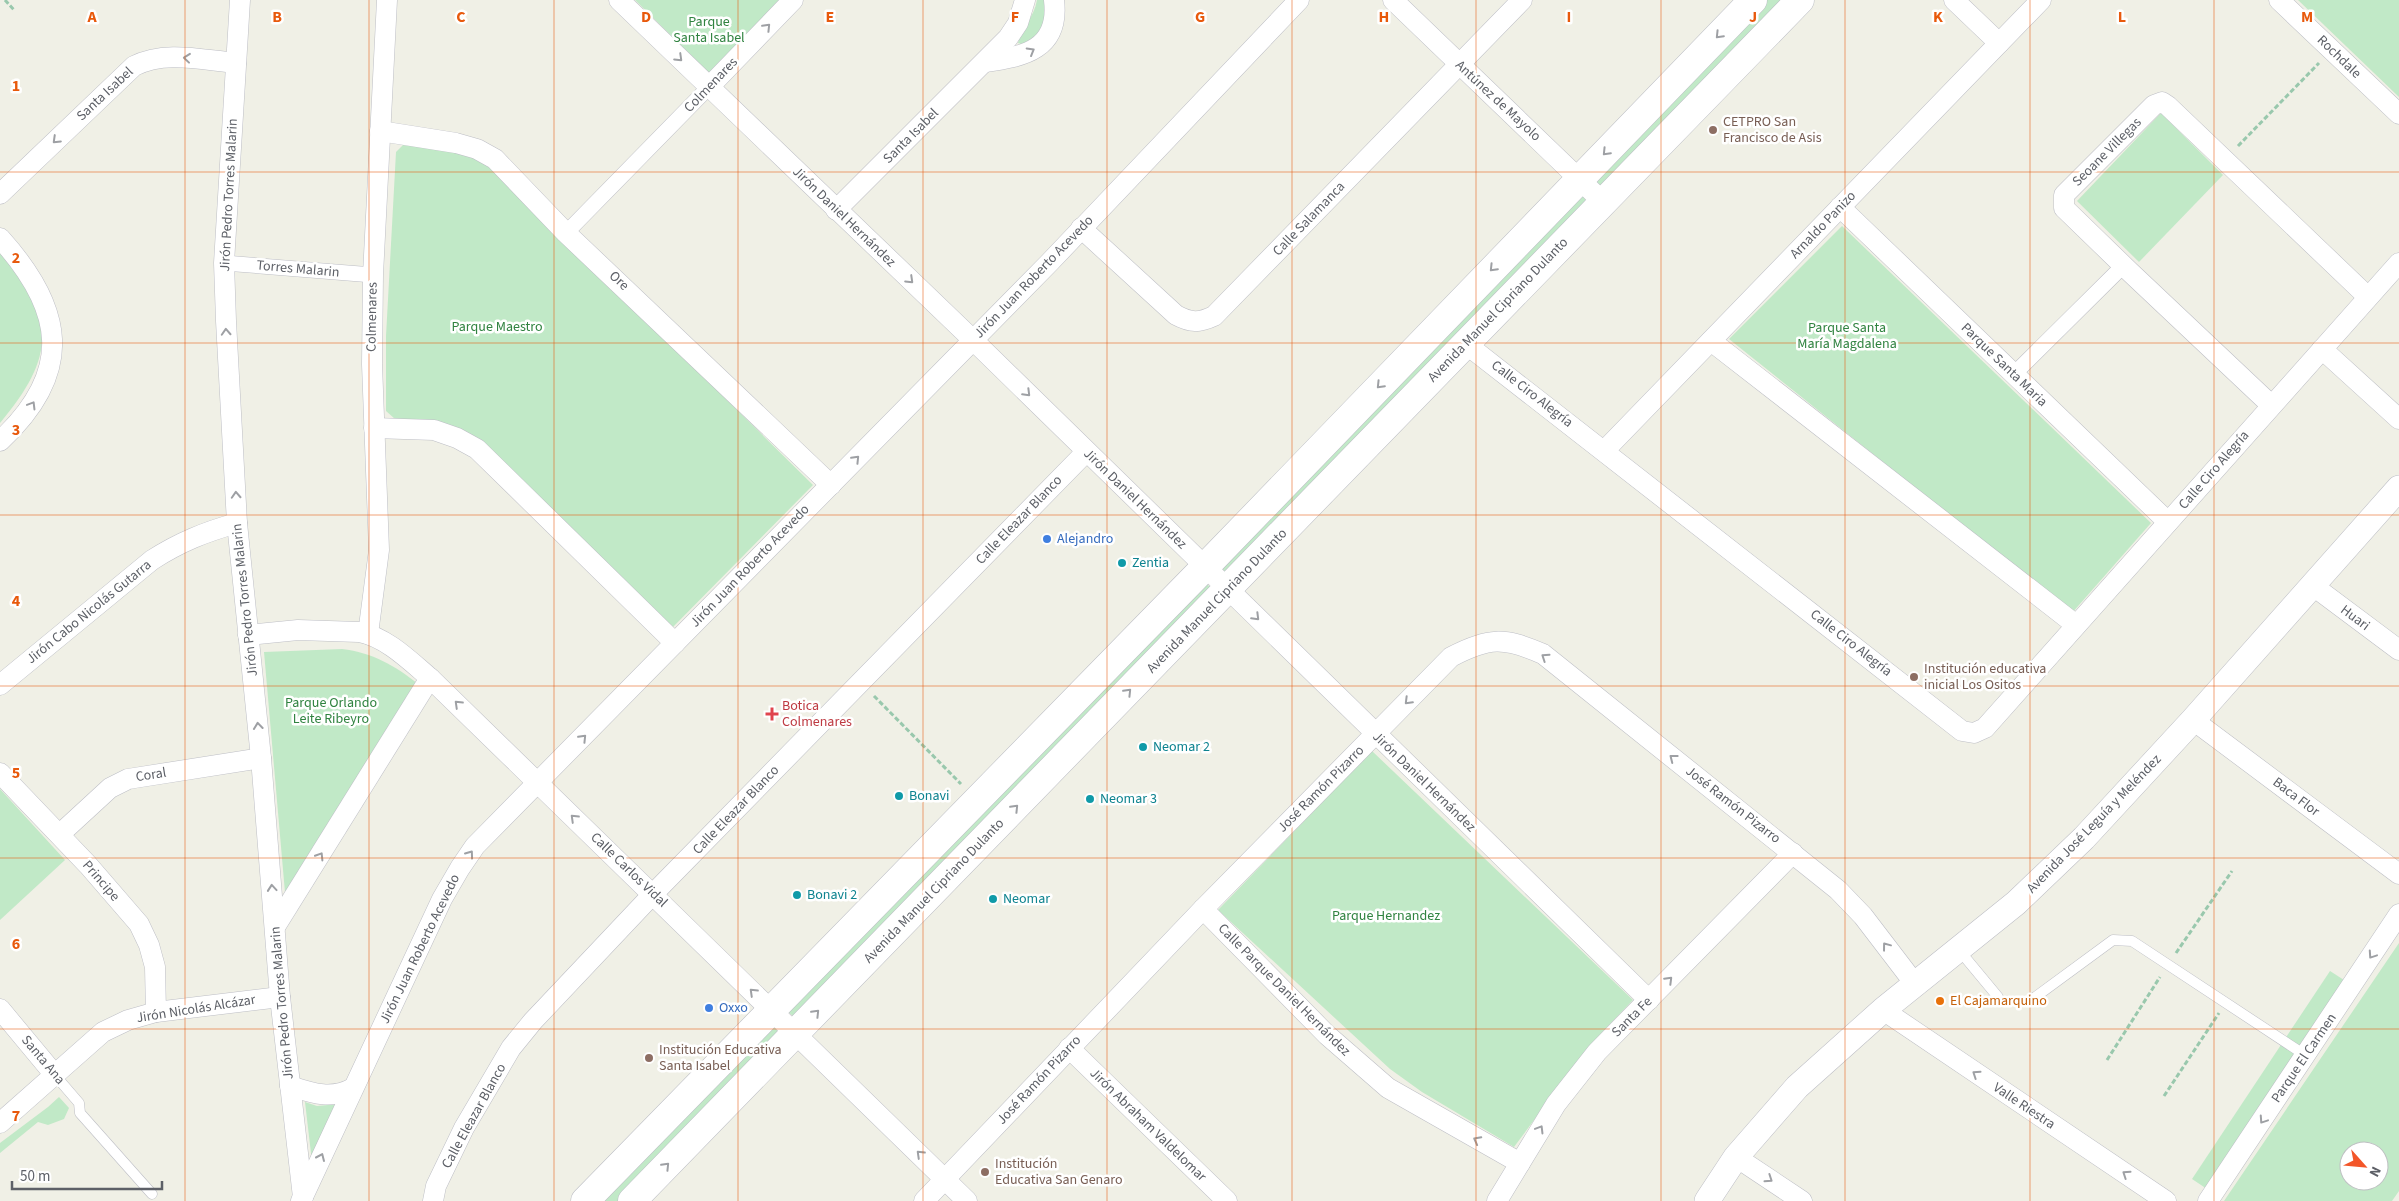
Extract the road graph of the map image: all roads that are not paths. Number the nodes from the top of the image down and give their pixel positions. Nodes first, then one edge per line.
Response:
1 (240, 0) edge
2 (387, 0) edge
3 (619, 0) edge
4 (793, 0) edge
5 (1024, 0) edge
6 (1054, 0) edge
7 (1299, 0) edge
8 (1393, 0) edge
9 (1522, 0) edge
10 (1753, 0) edge
11 (1800, 0) edge
12 (1954, 0) edge
13 (2041, 0) edge
14 (2279, 0) edge
15 (1999, 43) junction
16 (985, 62) junction
17 (236, 63) junction
18 (1459, 64) junction
19 (709, 87) junction
20 (2399, 114) edge
21 (380, 131) junction
22 (1580, 179) junction
23 (0, 194) edge
24 (1603, 202) junction
25 (1840, 207) junction
26 (836, 210) junction
27 (1081, 228) junction
28 (566, 233) junction
29 (0, 238) edge
30 (224, 263) junction
31 (2399, 263) edge
32 (2123, 266) junction
33 (373, 275) junction
34 (2368, 297) junction
35 (973, 340) junction
36 (1711, 340) junction
37 (1466, 344) junction
38 (2322, 349) junction
39 (2014, 374) junction
40 (2271, 405) junction
41 (2399, 419) edge
42 (374, 428) junction
43 (0, 441) edge
44 (1605, 450) junction
45 (1086, 452) junction
46 (831, 484) junction
47 (2399, 488) edge
48 (2168, 522) junction
49 (237, 524) junction
50 (1205, 567) junction
51 (2312, 585) junction
52 (1228, 589) junction
53 (2076, 625) junction
54 (368, 634) junction
55 (248, 635) junction
56 (674, 644) junction
57 (2399, 650) edge
58 (430, 678) junction
59 (0, 685) edge
60 (2193, 720) junction
61 (1375, 734) junction
62 (261, 758) junction
63 (0, 773) edge
64 (539, 783) junction
65 (60, 834) junction
66 (1793, 853) junction
67 (2399, 874) edge
68 (654, 894) junction
69 (1203, 909) junction
70 (2399, 914) edge
71 (275, 927) junction
72 (1959, 950) junction
73 (1915, 984) junction
74 (280, 997) junction
75 (1998, 997) dead end
76 (2034, 998) dead end
77 (1649, 1000) junction
78 (0, 1009) edge
79 (772, 1010) junction
80 (1883, 1010) junction
81 (156, 1012) junction
82 (795, 1034) junction
83 (1069, 1048) junction
84 (2305, 1055) junction
85 (54, 1074) junction
86 (290, 1086) junction
87 (353, 1088) junction
88 (0, 1123) edge
89 (1736, 1157) junction
90 (1520, 1163) junction
91 (945, 1179) junction
92 (152, 1194) dead end
93 (302, 1199) edge
94 (433, 1201) edge
95 (585, 1201) edge
96 (632, 1201) edge
97 (924, 1201) edge
98 (967, 1201) edge
99 (1227, 1201) edge
100 (1497, 1201) edge
101 (1707, 1201) edge
102 (1802, 1201) edge
103 (2166, 1201) edge
104 (2208, 1201) edge

1 - 17 street, Jirón Pedro Torres Malarin
2 - 21 street, Colmenares
3 -> 19 street, Jirón Daniel Hernández
19 -> 4 street, Colmenares
5 - 16 street, Santa Isabel
16 -> 6 street
7 - 27 street, Jirón Juan Roberto Acevedo
8 - 18 street, Antúnez de Mayolo
9 - 18 street, Calle Salamanca
10 -> 22 main road
11 - 24 main road, Avenida Manuel Cipriano Dulanto
12 - 15 street
13 - 15 street, Arnaldo Panizo
14 - 20 street, Rochdale
15 - 25 street, Arnaldo Panizo
16 - 26 street, Santa Isabel
17 -> 23 street, Santa Isabel
17 - 30 street, Jirón Pedro Torres Malarin
18 - 22 street, Antúnez de Mayolo
18 - 27 street, Calle Salamanca
19 - 26 street, Jirón Daniel Hernández
19 - 28 street, Colmenares
21 - 28 street, Ore
21 - 33 street, Colmenares
22 - 24 street, Antúnez de Mayolo
22 -> 50 main road
24 - 37 main road, Avenida Manuel Cipriano Dulanto
25 - 36 street, Arnaldo Panizo
25 - 39 street, Parque Santa Maria
26 -> 35 street, Jirón Daniel Hernández
27 - 35 street, Jirón Juan Roberto Acevedo
28 - 46 street, Ore
43 -> 29 street
30 - 33 street, Torres Malarin
49 -> 30 street, Jirón Pedro Torres Malarin
31 - 34 street, Calle Ciro Alegría
32 - 34 street, Seoane Villegas
32 - 39 street
32 - 40 street, Seoane Villegas
33 - 42 street, Colmenares
34 - 38 street, Calle Ciro Alegría
35 -> 45 street, Jirón Daniel Hernández
46 -> 35 street, Jirón Juan Roberto Acevedo
36 - 44 street, Arnaldo Panizo
36 - 53 street
37 - 44 street, Calle Ciro Alegría
37 - 52 main road, Avenida Manuel Cipriano Dulanto
38 - 40 street, Calle Ciro Alegría
38 - 41 street
39 - 48 street, Parque Santa Maria
40 - 48 street, Calle Ciro Alegría
42 - 54 street, Colmenares
42 - 56 street
44 - 53 street, Calle Ciro Alegría
45 - 50 street, Jirón Daniel Hernández
45 - 68 street, Calle Eleazar Blanco
46 - 56 street, Jirón Juan Roberto Acevedo
47 - 51 street, Avenida José Leguía y Meléndez
48 - 53 street, Calle Ciro Alegría
49 - 55 street, Jirón Pedro Torres Malarin
49 - 59 street, Jirón Cabo Nicolás Gutarra
50 - 52 street, Jirón Daniel Hernández
50 - 79 main road
51 - 57 street, Huari
51 - 60 street, Avenida José Leguía y Meléndez
52 -> 61 street, Jirón Daniel Hernández
82 -> 52 main road, Avenida Manuel Cipriano Dulanto
54 - 55 street, Calle Carlos Vidal
54 - 58 street, Calle Carlos Vidal
62 -> 55 street, Jirón Pedro Torres Malarin
64 -> 56 street, Jirón Juan Roberto Acevedo
64 -> 58 street, Calle Carlos Vidal
71 -> 58 street
60 - 67 street, Baca Flor
60 - 72 street, Avenida José Leguía y Meléndez
66 -> 61 street, José Ramón Pizarro
61 - 69 street, José Ramón Pizarro
61 - 77 street, Jirón Daniel Hernández
62 - 65 street, Coral
71 -> 62 street, Jirón Pedro Torres Malarin
63 - 65 street, Principe
68 -> 64 street, Calle Carlos Vidal
87 -> 64 street, Jirón Juan Roberto Acevedo
65 - 81 street, Principe
73 -> 66 street, José Ramón Pizarro
77 -> 66 street, Santa Fe
79 -> 68 street, Calle Carlos Vidal
68 - 94 street, Calle Eleazar Blanco
69 - 83 street, José Ramón Pizarro
90 -> 69 street, Calle Parque Daniel Hernández
70 -> 84 street, Parque El Carmen
71 - 74 street, Jirón Pedro Torres Malarin
72 - 73 street, Avenida José Leguía y Meléndez
72 - 75 lane
73 - 80 street, Avenida José Leguía y Meléndez
74 - 81 street, Jirón Nicolás Alcázar
74 - 86 street, Jirón Pedro Torres Malarin
76 - 84 lane
90 -> 77 street, Santa Fe
78 - 85 street, Santa Ana
79 - 82 street, Calle Carlos Vidal
79 - 95 main road
80 - 89 street, Avenida José Leguía y Meléndez
103 -> 80 street, Valle Riestra
81 - 85 street, Jirón Nicolás Alcázar
91 -> 82 street, Calle Carlos Vidal
96 -> 82 main road, Avenida Manuel Cipriano Dulanto
83 - 91 street, José Ramón Pizarro
83 - 99 street, Jirón Abraham Valdelomar
84 -> 104 street, Parque El Carmen
85 - 88 street, Jirón Nicolás Alcázar
85 - 92 lane, Santa Ana
86 - 87 street
86 - 93 street, Jirón Pedro Torres Malarin
93 -> 87 street, Jirón Juan Roberto Acevedo
89 - 101 street, Avenida José Leguía y Meléndez
89 -> 102 street
90 - 100 street, Santa Fe
91 - 97 street, José Ramón Pizarro
91 - 98 street, Calle Carlos Vidal

